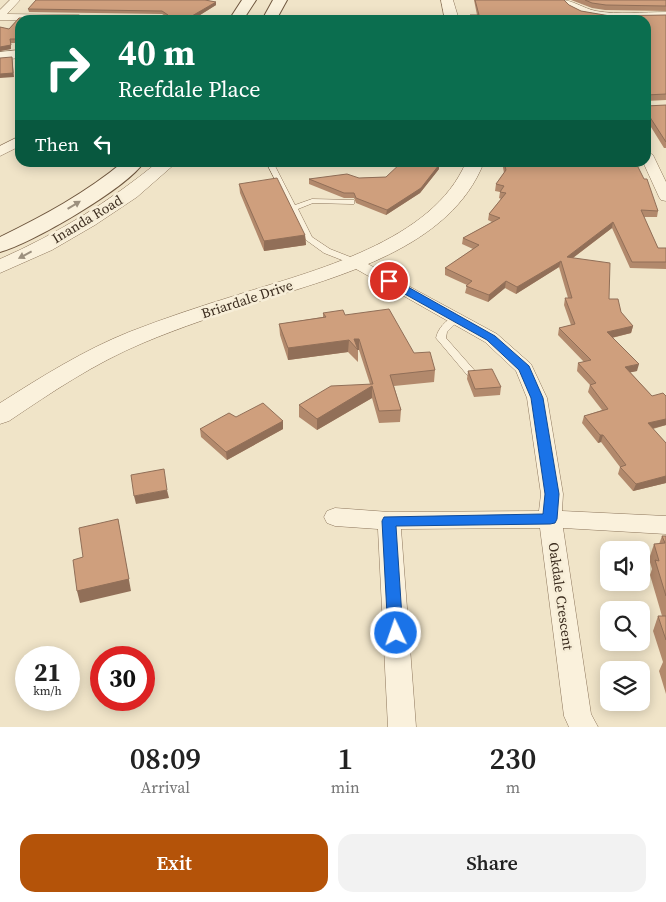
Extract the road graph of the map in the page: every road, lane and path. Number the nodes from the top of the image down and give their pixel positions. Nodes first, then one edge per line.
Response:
1 (16, 0) edge
2 (249, 0) edge
3 (280, 0) edge
4 (447, 0) edge
5 (565, 0) edge
6 (666, 14) edge
7 (239, 15) edge
8 (272, 15) edge
9 (451, 15) edge
10 (0, 17) edge
11 (15, 17) edge
12 (15, 54) edge
13 (0, 56) edge
14 (15, 143) edge
15 (1, 151) edge
16 (651, 161) edge
17 (128, 167) edge
18 (162, 167) edge
19 (272, 167) edge
20 (473, 167) edge
21 (660, 172) edge
22 (666, 197) edge
23 (351, 202) dead end
24 (294, 208) junction
25 (0, 244) edge
26 (355, 262) junction
27 (0, 267) edge
28 (455, 319) junction
29 (472, 374) edge
30 (0, 415) edge
31 (335, 517) dead end
32 (550, 519) junction
33 (389, 521) junction
34 (666, 525) edge
35 (402, 727) edge
36 (584, 727) edge

1 - 10 street
2 - 7 main road
3 - 8 main road
4 - 9 street
5 - 6 street
10 - 11 street
12 - 13 street
14 - 15 street
16 - 21 street
25 -> 17 main road, Inanda Road
18 -> 27 street, Inanda Road
19 - 24 lane
20 - 26 street, Briardale Drive
21 - 22 street
23 - 24 lane
24 - 26 lane
26 - 28 street, Oakdale Crescent
26 - 30 street, Briardale Drive
28 - 29 lane
28 - 32 street, Oakdale Crescent
31 - 33 street
32 - 33 street
32 - 34 street
32 - 36 street, Oakdale Crescent
33 - 35 street

